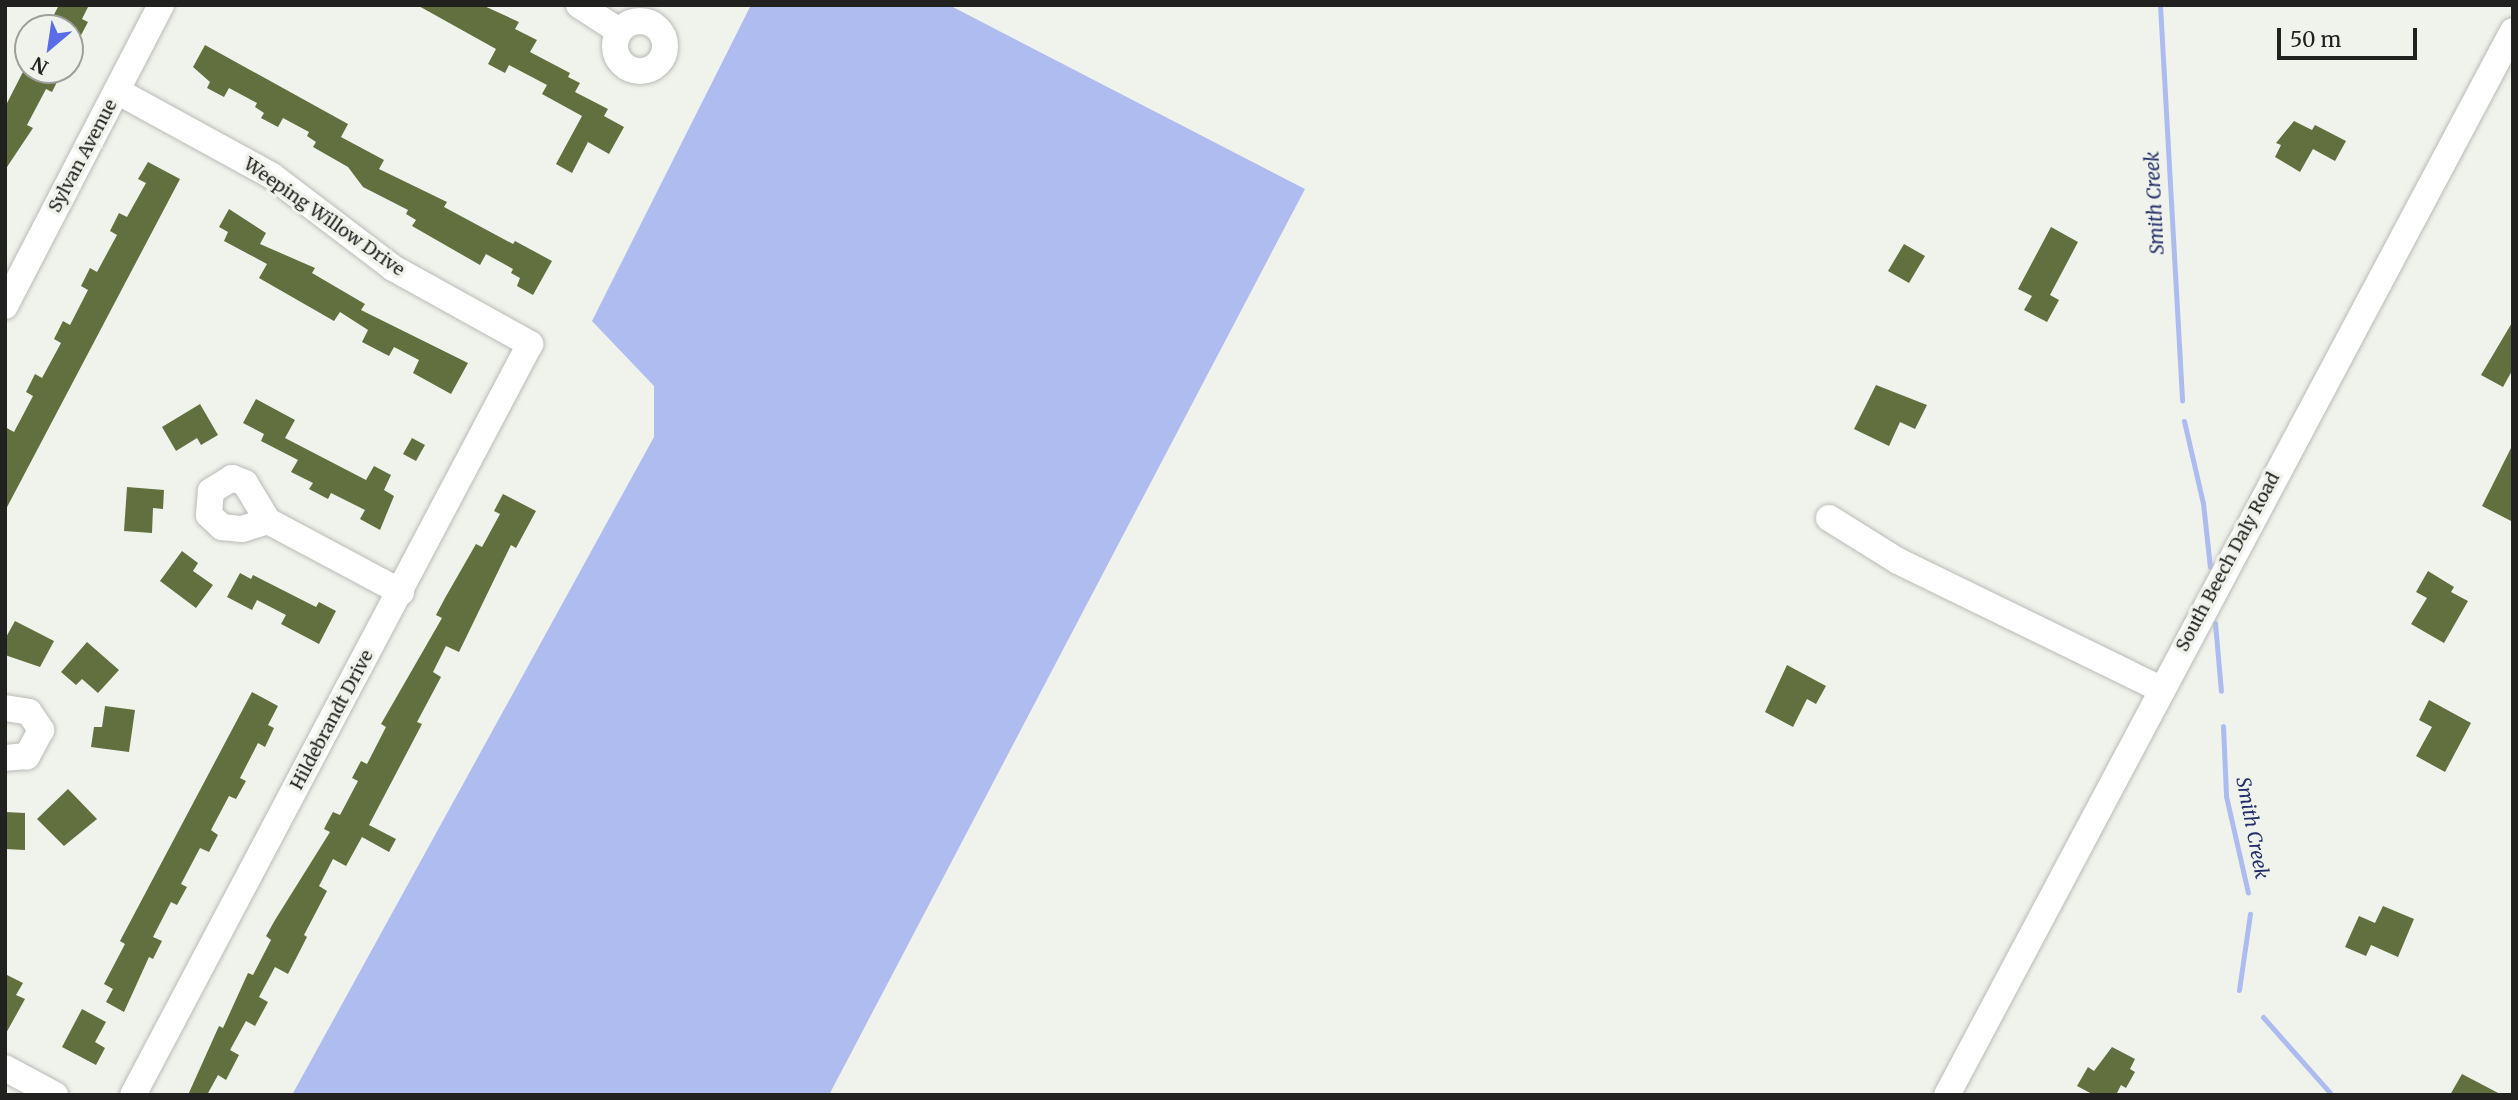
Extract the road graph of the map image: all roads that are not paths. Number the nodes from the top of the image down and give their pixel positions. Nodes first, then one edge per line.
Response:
1 (161, 5) edge
2 (579, 5) edge
3 (2513, 31) edge
4 (620, 32) dead end
5 (117, 91) junction
6 (5, 306) edge
7 (530, 344) joint
8 (1829, 518) dead end
9 (268, 521) dead end
10 (401, 592) junction
11 (2161, 689) junction
12 (5, 708) edge
13 (5, 758) edge
14 (5, 1068) edge
15 (55, 1095) edge
16 (133, 1095) edge
17 (1947, 1095) edge

1 - 5 street, Sylvan Avenue
2 - 4 street
3 - 11 street, South Beech Daly Road
5 - 6 street, Sylvan Avenue
5 - 7 street, Weeping Willow Drive
7 - 10 street, Hildebrandt Drive
8 - 11 street
9 - 10 street
10 - 16 street, Hildebrandt Drive
11 - 17 street, South Beech Daly Road
12 - 13 street
14 - 15 street

